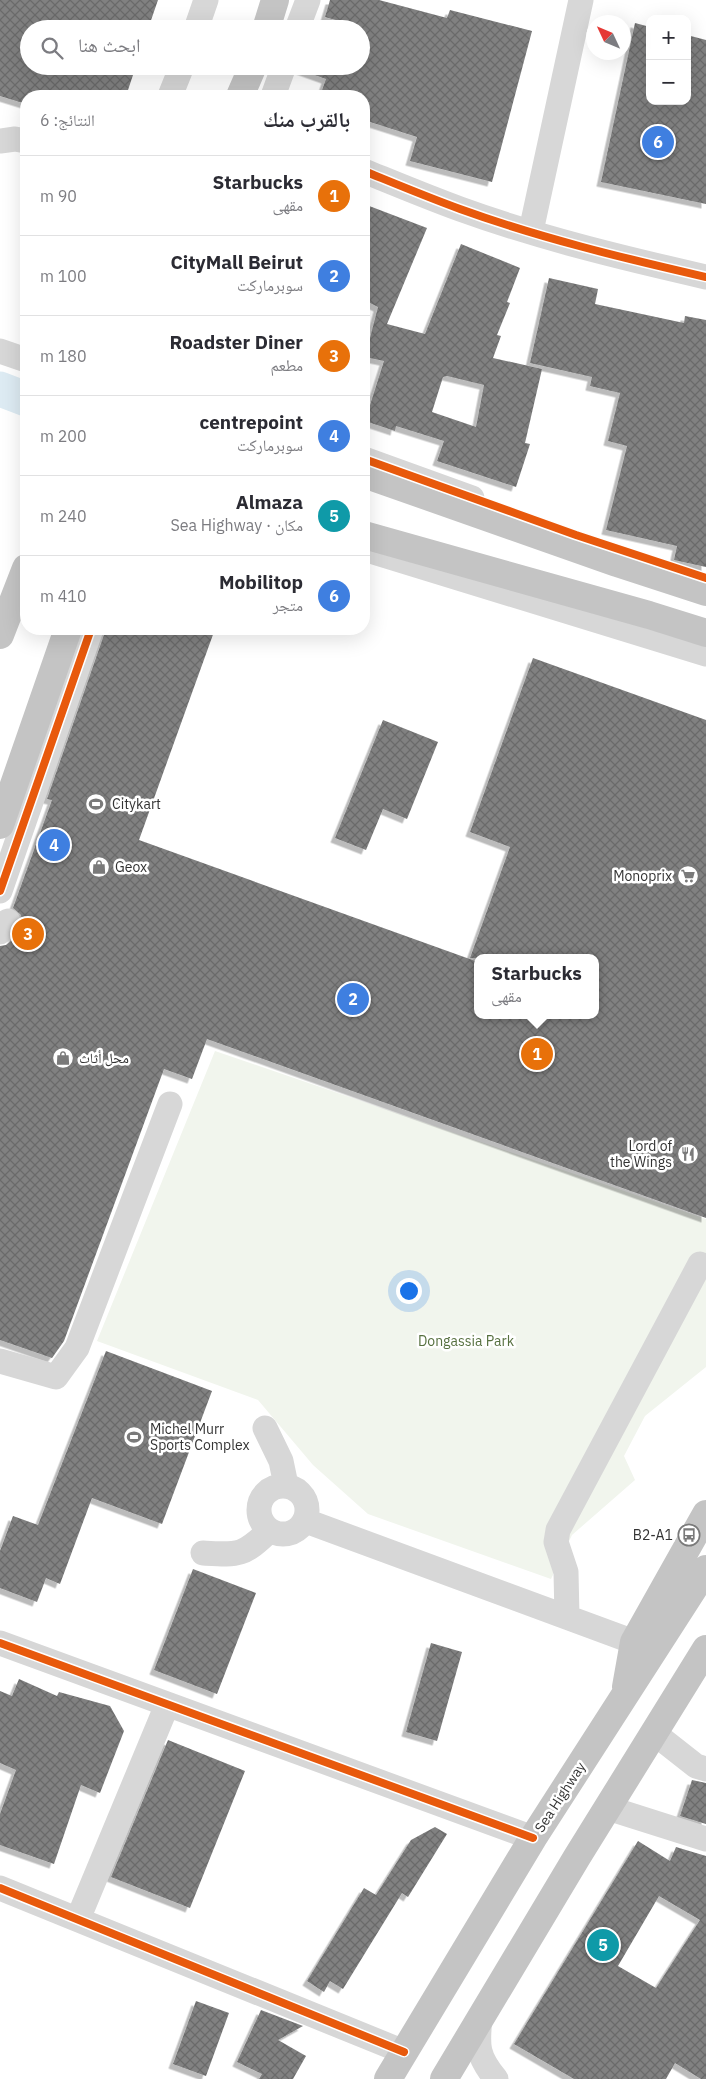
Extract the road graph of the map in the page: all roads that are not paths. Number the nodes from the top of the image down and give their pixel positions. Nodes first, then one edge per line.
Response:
1 (206, 0) edge
2 (275, 0) edge
3 (308, 0) edge
4 (581, 0) edge
5 (199, 20) edge
6 (269, 20) edge
7 (300, 20) edge
8 (178, 75) edge
9 (249, 75) edge
10 (281, 75) edge
11 (172, 90) edge
12 (243, 90) edge
13 (275, 90) edge
14 (20, 140) edge
15 (0, 141) edge
16 (370, 173) edge
17 (531, 232) junction
18 (706, 277) edge
19 (0, 351) edge
20 (20, 358) edge
21 (370, 461) edge
22 (370, 476) edge
23 (370, 537) edge
24 (370, 551) edge
25 (706, 578) edge
26 (20, 583) edge
27 (706, 592) edge
28 (706, 633) edge
29 (0, 635) edge
30 (66, 635) edge
31 (89, 635) edge
32 (706, 654) edge
33 (0, 824) edge
34 (0, 891) edge
35 (170, 1104) dead end
36 (700, 1264) dead end
37 (0, 1361) edge
38 (265, 1428) dead end
39 (286, 1485) junction
40 (706, 1514) edge
41 (306, 1521) junction
42 (269, 1531) junction
43 (204, 1553) dead end
44 (706, 1569) edge
45 (567, 1617) junction
46 (634, 1642) junction
47 (0, 1643) edge
48 (706, 1649) edge
49 (623, 1700) junction
50 (167, 1705) junction
51 (654, 1734) junction
52 (706, 1769) edge
53 (608, 1808) junction
54 (533, 1838) junction
55 (706, 1839) edge
56 (0, 1888) edge
57 (78, 1919) junction
58 (480, 2018) junction
59 (404, 2052) junction
60 (388, 2079) edge
61 (444, 2079) edge
62 (496, 2079) edge

1 - 5 street
2 - 6 highway
3 - 7 street
4 - 17 street
8 - 11 street
9 - 12 highway
10 - 13 street
14 - 15 street
16 - 17 street
17 - 18 street
19 - 20 street
21 - 25 street
22 - 27 highway
23 - 28 highway
24 - 32 street
26 - 29 highway
30 - 33 highway
31 - 34 street
35 - 37 street
36 - 45 street
38 - 39 street
39 - 41 street
39 - 42 street
40 - 46 highway
41 - 42 street
41 - 45 street
42 - 43 street
44 - 49 highway, Sea Highway
45 - 46 street
46 - 49 highway
47 - 50 street
48 - 51 highway
49 - 54 highway, Sea Highway
50 - 54 street
50 - 57 street
51 - 52 street
51 - 53 highway
53 - 55 street
53 - 58 highway
54 - 59 highway, Sea Highway
56 - 57 street
57 - 59 street
58 - 61 highway
58 - 62 street
59 - 60 highway, Sea Highway

